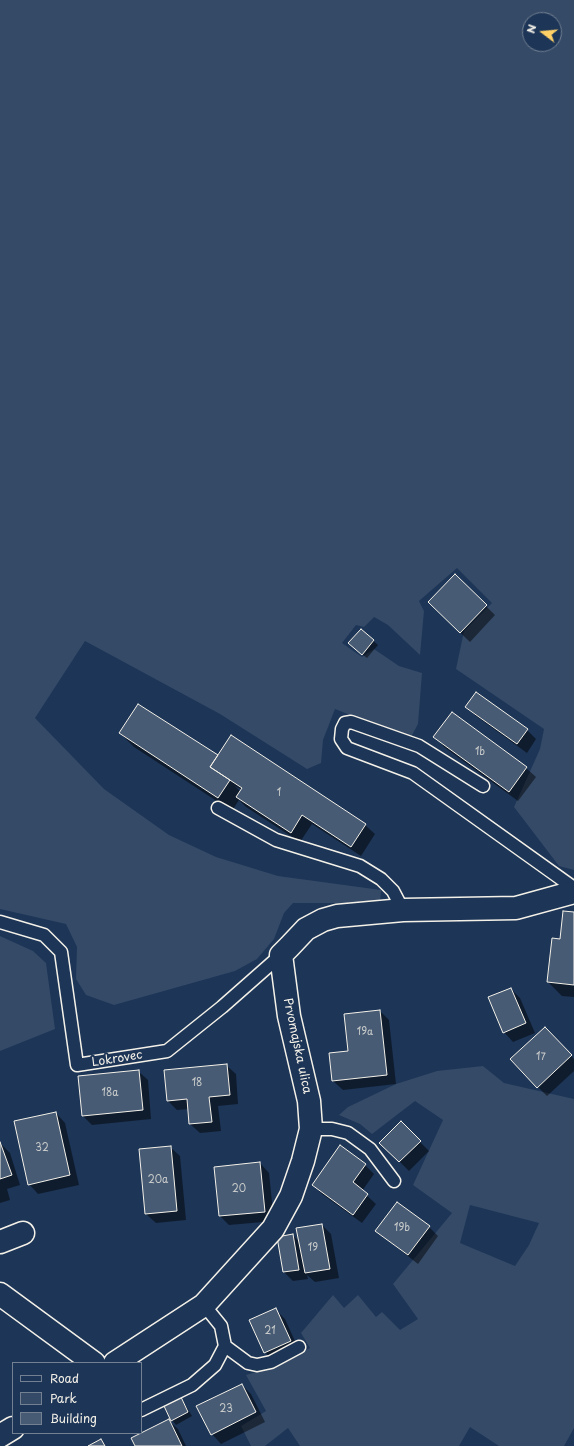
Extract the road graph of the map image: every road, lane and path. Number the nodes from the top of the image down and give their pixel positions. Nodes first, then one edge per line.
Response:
1 (483, 786) dead end
2 (218, 808) dead end
3 (574, 888) edge
4 (574, 892) edge
5 (403, 910) junction
6 (0, 922) edge
7 (281, 955) junction
8 (310, 1129) junction
9 (394, 1181) dead end
10 (23, 1233) dead end
11 (0, 1242) edge
12 (0, 1294) edge
13 (204, 1305) junction
14 (225, 1346) junction
15 (299, 1347) dead end
16 (93, 1362) edge
17 (117, 1362) edge
18 (142, 1410) edge
19 (12, 1429) edge
20 (0, 1436) edge

1 - 3 lane
2 - 5 lane
4 - 5 street
5 - 7 street
6 - 7 lane, Lokrovec
7 - 8 street, Prvomajska ulica
8 - 9 lane
8 - 13 street, Prvomajska ulica
10 - 11 street
12 - 16 street
13 - 14 lane
13 - 17 street, Prvomajska ulica
14 - 15 lane
14 - 18 lane
19 - 20 street

